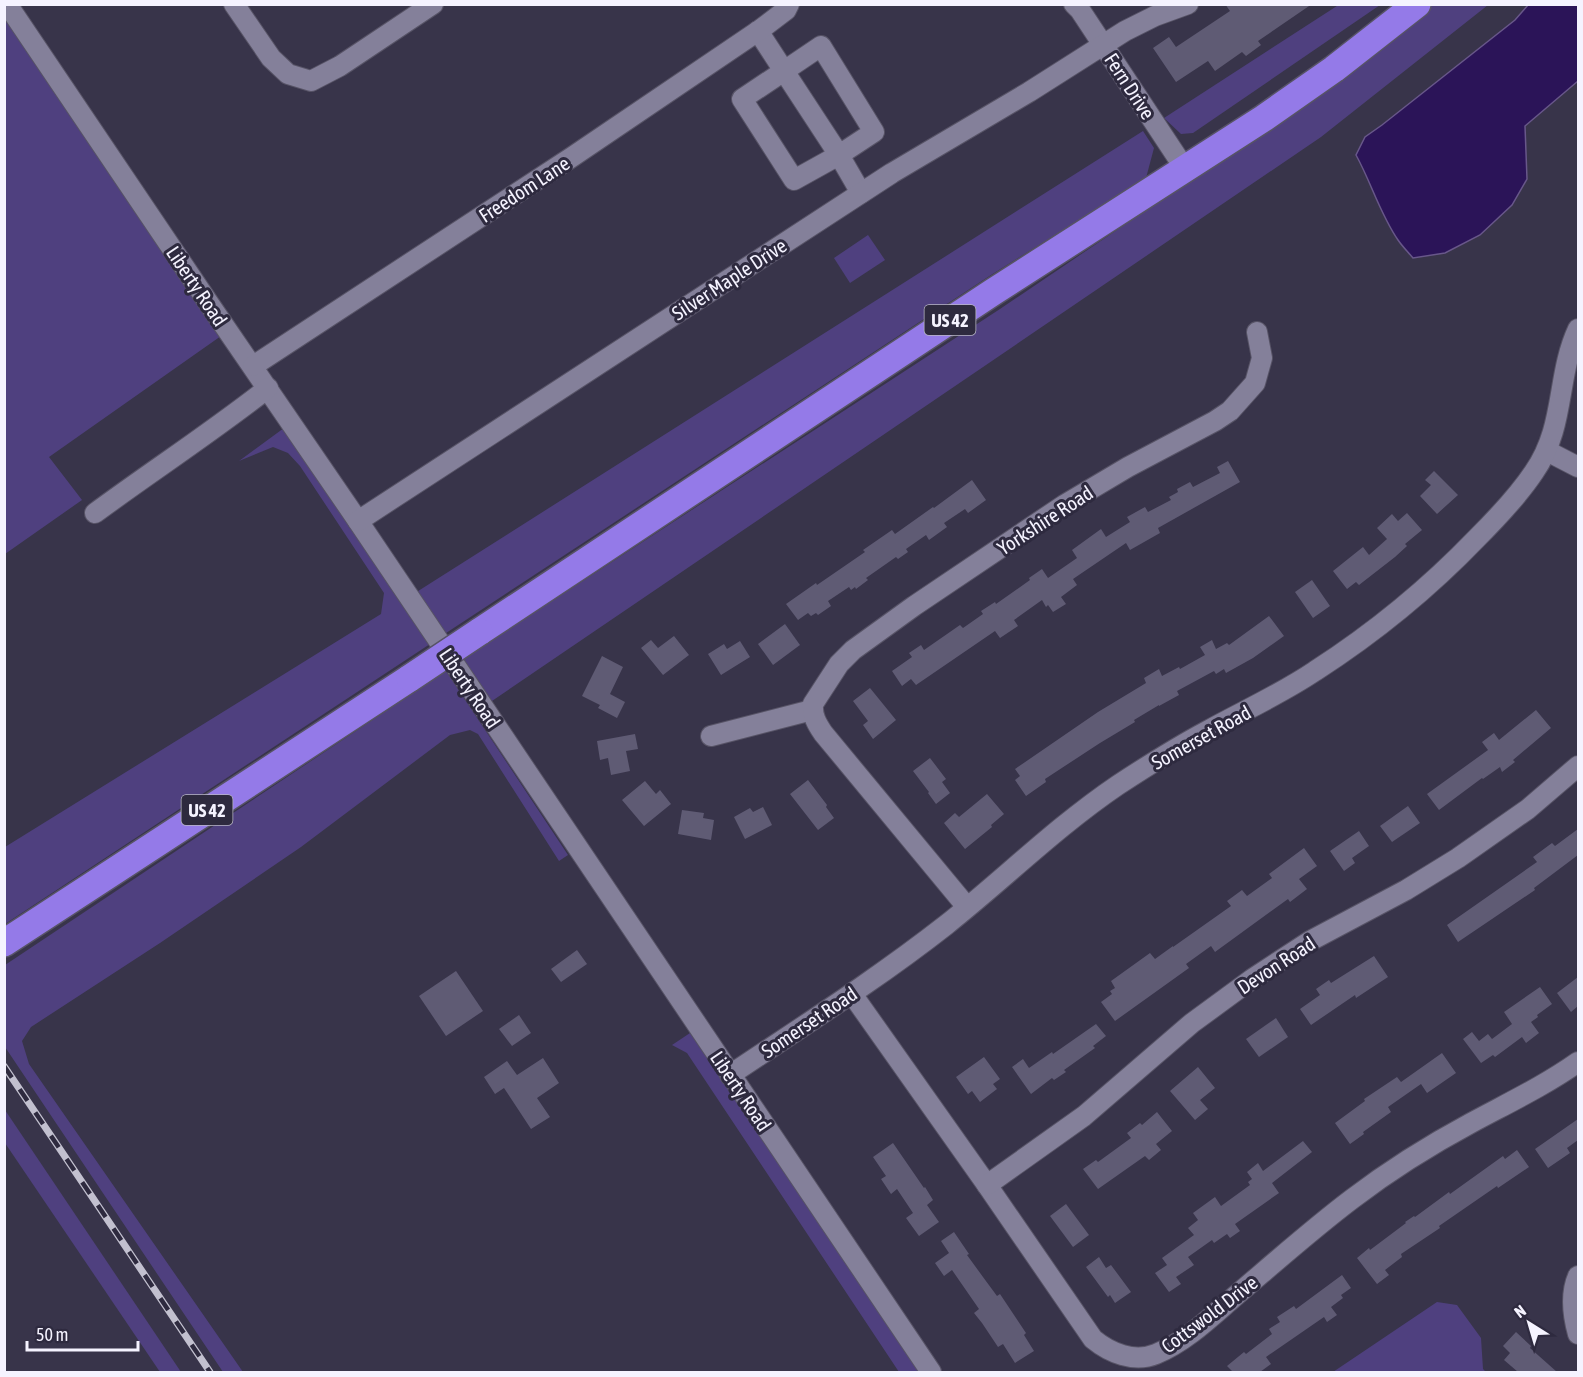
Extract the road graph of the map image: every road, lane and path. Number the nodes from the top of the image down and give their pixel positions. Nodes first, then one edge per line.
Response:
1 (7, 4) edge
2 (234, 4) edge
3 (433, 4) edge
4 (789, 4) edge
5 (1074, 4) edge
6 (1188, 4) edge
7 (1417, 4) edge
8 (758, 31) junction
9 (1104, 45) junction
10 (784, 71) junction
11 (839, 155) junction
12 (1185, 169) junction
13 (861, 193) junction
14 (1578, 329) edge
15 (1257, 332) dead end
16 (253, 366) junction
17 (268, 388) junction
18 (1547, 452) junction
19 (1578, 467) edge
20 (94, 513) dead end
21 (358, 521) junction
22 (812, 710) junction
23 (711, 735) dead end
24 (1578, 766) edge
25 (967, 907) junction
26 (4, 943) edge
27 (852, 994) junction
28 (1578, 1062) edge
29 (730, 1075) junction
30 (987, 1185) junction
31 (1578, 1276) edge
32 (1578, 1334) edge
33 (931, 1372) edge

1 - 16 street, Liberty Road
2 - 3 street
4 - 8 street, Freedom Lane
5 - 9 street, Fern Drive
6 - 9 street, Silver Maple Drive
7 - 12 highway, US 42
8 - 10 street
8 - 16 street, Freedom Lane
9 - 12 street, Fern Drive
9 - 13 street, Silver Maple Drive
10 - 11 street
10 - 11 street
10 - 11 street
11 - 13 street
12 - 26 highway, US 42, bridge
13 - 21 street, Silver Maple Drive
14 - 18 street, Somerset Road
15 - 22 street, Yorkshire Road
16 - 17 street, Liberty Road
17 - 20 street
17 - 21 street, Liberty Road
18 - 19 street
18 - 25 street, Somerset Road
21 - 29 street, Liberty Road
22 - 23 street
22 - 25 street
24 - 30 street, Devon Road
25 - 27 street, Somerset Road
27 - 29 street, Somerset Road
27 - 30 street, Cottswold Drive
28 - 30 street, Cottswold Drive
29 - 33 street, Liberty Road
31 - 32 street

